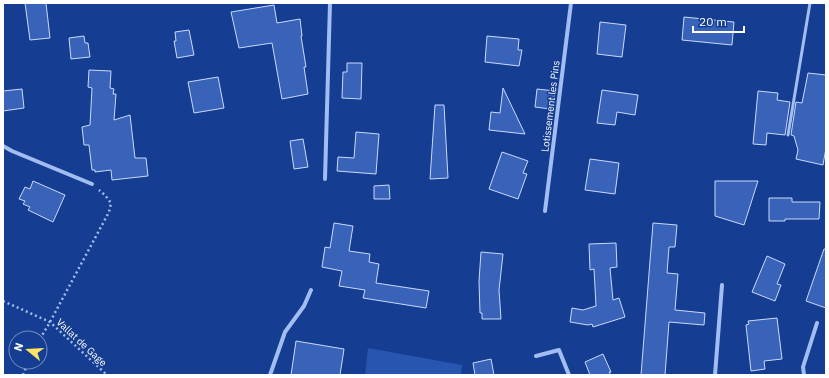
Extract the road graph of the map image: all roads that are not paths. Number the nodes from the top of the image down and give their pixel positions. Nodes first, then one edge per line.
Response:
1 (330, 3) edge
2 (571, 3) edge
3 (810, 3) edge
4 (788, 135) dead end
5 (3, 146) edge
6 (325, 179) dead end
7 (92, 184) road end
8 (544, 211) dead end
9 (722, 285) dead end
10 (311, 290) dead end
11 (817, 323) dead end
12 (536, 356) dead end
13 (270, 375) edge
14 (569, 375) edge
15 (715, 375) edge
16 (804, 375) edge

1 - 6 street
2 - 8 street, Lotissement les Pins
3 - 4 lane
5 - 7 street
9 - 15 street
10 - 13 street
11 - 16 street
12 - 14 street

